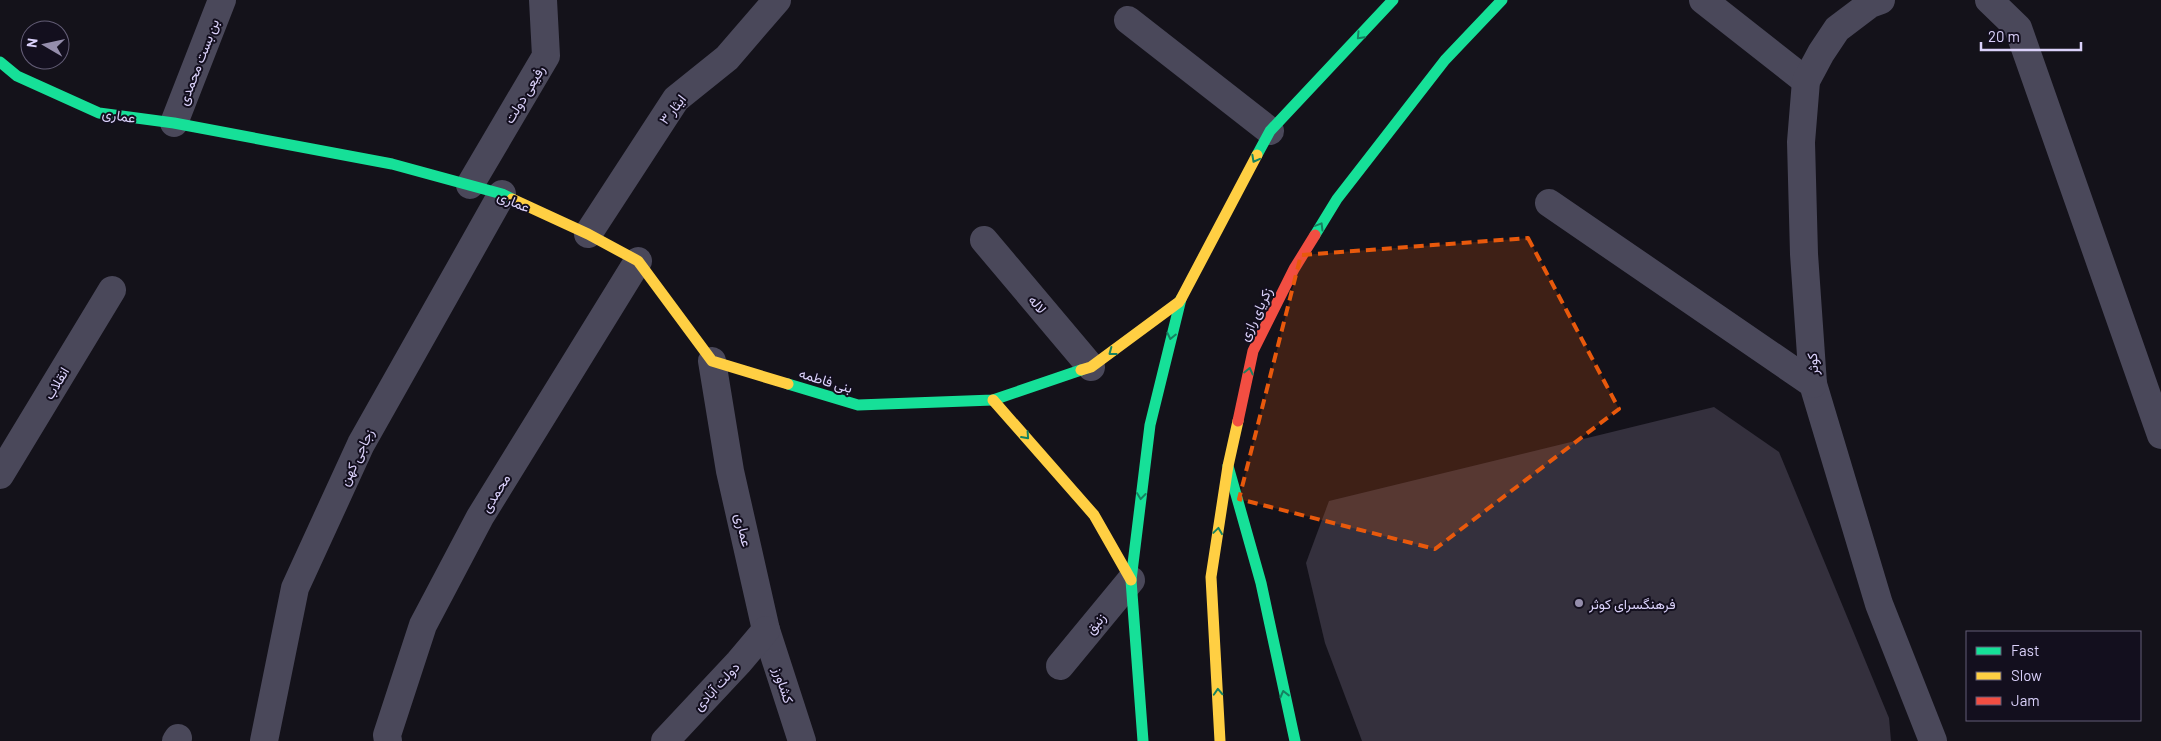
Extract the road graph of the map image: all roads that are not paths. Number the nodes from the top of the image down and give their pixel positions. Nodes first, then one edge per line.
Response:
1 (222, 0) edge
2 (777, 0) edge
3 (1393, 0) edge
4 (1502, 0) edge
5 (1703, 0) edge
6 (1881, 0) edge
7 (1990, 0) edge
8 (549, 6) edge
9 (1128, 20) dead end
10 (0, 62) edge
11 (1806, 81) junction
12 (174, 123) junction
13 (1270, 131) junction
14 (470, 186) junction
15 (502, 194) junction
16 (1549, 203) dead end
17 (588, 234) junction
18 (984, 240) dead end
19 (638, 261) junction
20 (112, 290) dead end
21 (1179, 302) junction
22 (712, 361) junction
23 (1091, 367) junction
24 (1813, 384) junction
25 (993, 400) junction
26 (2161, 435) edge
27 (1228, 466) junction
28 (0, 475) edge
29 (1131, 580) junction
30 (766, 630) junction
31 (1060, 666) dead end
32 (264, 741) edge
33 (388, 741) edge
34 (665, 741) edge
35 (802, 741) edge
36 (1143, 741) edge
37 (1220, 741) edge
38 (1296, 741) edge
39 (1934, 741) edge

1 - 12 street, بن بست محمدی
2 - 17 street, ایثار ۳
3 -> 13 street
27 -> 4 street, زکریای رازی
5 - 11 street
6 - 11 street, کوثر
7 - 26 street
8 - 14 street, رفیعی دولت
9 - 13 street
10 - 12 street, عماری
11 - 24 street, کوثر
12 - 14 street, عماری
13 -> 21 street
14 - 15 street, عماری
15 - 17 street, عماری
15 - 32 street, زجاجی کهن
16 - 24 street
17 - 19 street, عماری
18 - 23 street, لاله
19 - 22 street, عماری
19 - 33 street, محمدی
20 - 28 street, انقلاب
21 -> 23 street, بنی فاطمه
21 -> 29 street
22 - 25 street, بنی فاطمه
22 - 30 street, عماری
23 - 25 street, بنی فاطمه
24 - 39 street, کوثر
25 -> 29 street
37 -> 27 street, زکریای رازی
38 -> 27 street
29 - 31 street, زنبق
29 - 36 street
30 - 34 street, دولت آبادی
30 - 35 street, کشاورز

